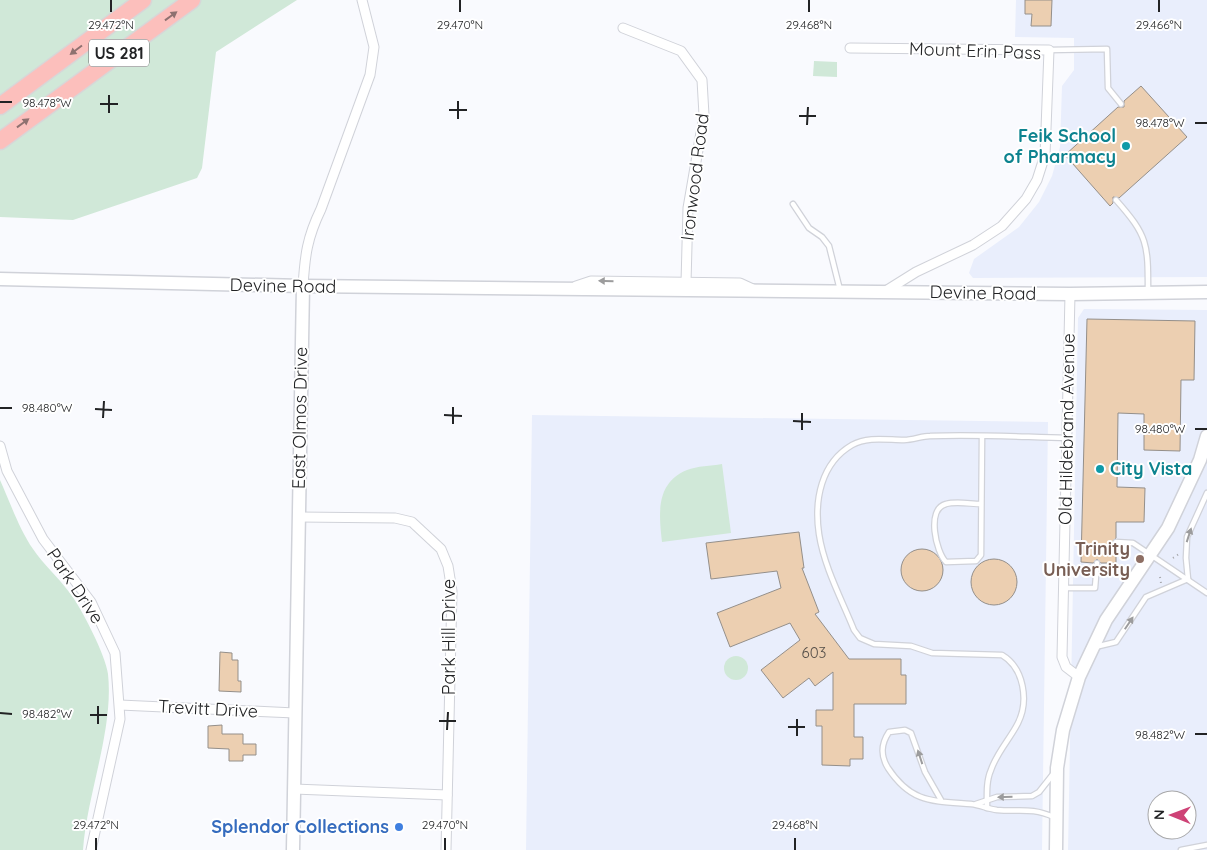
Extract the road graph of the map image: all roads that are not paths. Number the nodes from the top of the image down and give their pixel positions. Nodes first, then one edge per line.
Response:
1 (143, 0) edge
2 (192, 0) edge
3 (362, 0) edge
4 (623, 28) dead end
5 (850, 48) dead end
6 (1049, 50) junction
7 (1121, 104) dead end
8 (0, 106) edge
9 (0, 141) edge
10 (1116, 200) dead end
11 (793, 204) dead end
12 (0, 280) edge
13 (686, 282) junction
14 (303, 286) junction
15 (567, 289) junction
16 (758, 291) junction
17 (840, 292) junction
18 (884, 292) junction
19 (1148, 292) junction
20 (1207, 292) edge
21 (1070, 294) junction
22 (1207, 436) edge
23 (982, 437) junction
24 (1067, 438) junction
25 (0, 446) edge
26 (1207, 494) edge
27 (981, 504) junction
28 (299, 517) junction
29 (1116, 542) dead end
30 (1150, 554) junction
31 (1097, 563) dead end
32 (1188, 579) junction
33 (1064, 588) junction
34 (1207, 593) edge
35 (1091, 648) junction
36 (1079, 676) junction
37 (120, 705) junction
38 (295, 713) junction
39 (1058, 768) junction
40 (294, 789) junction
41 (447, 795) junction
42 (1019, 797) junction
43 (941, 800) junction
44 (987, 800) junction
45 (974, 804) junction
46 (988, 808) junction
47 (1019, 810) junction
48 (1056, 818) junction
49 (1207, 845) edge
50 (91, 850) edge
51 (293, 850) edge
52 (446, 850) edge
53 (1056, 850) edge
54 (1181, 850) edge

1 -> 8 highway, US 281
9 -> 2 highway, US 281
3 - 14 street, East Olmos Drive
4 - 13 street, Ironwood Road
5 - 6 street, Mount Erin Pass
6 - 7 lane
6 - 18 street, Mount Erin Pass
10 - 19 lane
11 - 17 lane
12 - 14 street, Devine Road
13 -> 15 street, Devine Road
13 - 16 street, Devine Road
14 - 15 street, Devine Road
14 - 28 street, East Olmos Drive
15 - 16 street, Devine Road
16 - 17 street, Devine Road
17 - 18 street, Devine Road
18 - 21 street, Devine Road
19 - 20 street, Devine Road
19 - 21 street, Devine Road
21 - 24 street, Old Hildebrand Avenue
22 - 30 street
23 - 24 lane
23 - 27 lane
23 - 44 lane
24 - 33 street, Old Hildebrand Avenue
25 - 37 street, Park Drive
32 -> 26 lane
27 - 27 lane
28 - 38 street, East Olmos Drive
28 - 41 street, Park Hill Drive
29 - 30 lane
30 - 32 lane
30 - 35 street
31 - 33 lane
32 - 34 lane
35 -> 32 lane
33 - 36 street, Old Hildebrand Avenue
35 - 36 street
36 - 39 street
37 - 38 street, Trevitt Drive
37 - 50 street, Park Drive
38 - 40 street, East Olmos Drive
39 - 42 lane
39 - 48 street
40 - 41 street
40 - 51 street, East Olmos Drive
41 - 52 street, Park Hill Drive
42 -> 44 lane
42 - 47 lane
43 -> 43 lane
43 - 45 lane
44 - 45 lane
44 - 46 lane
45 - 46 lane
46 - 47 lane
47 - 48 lane
48 - 53 street
49 - 54 lane

